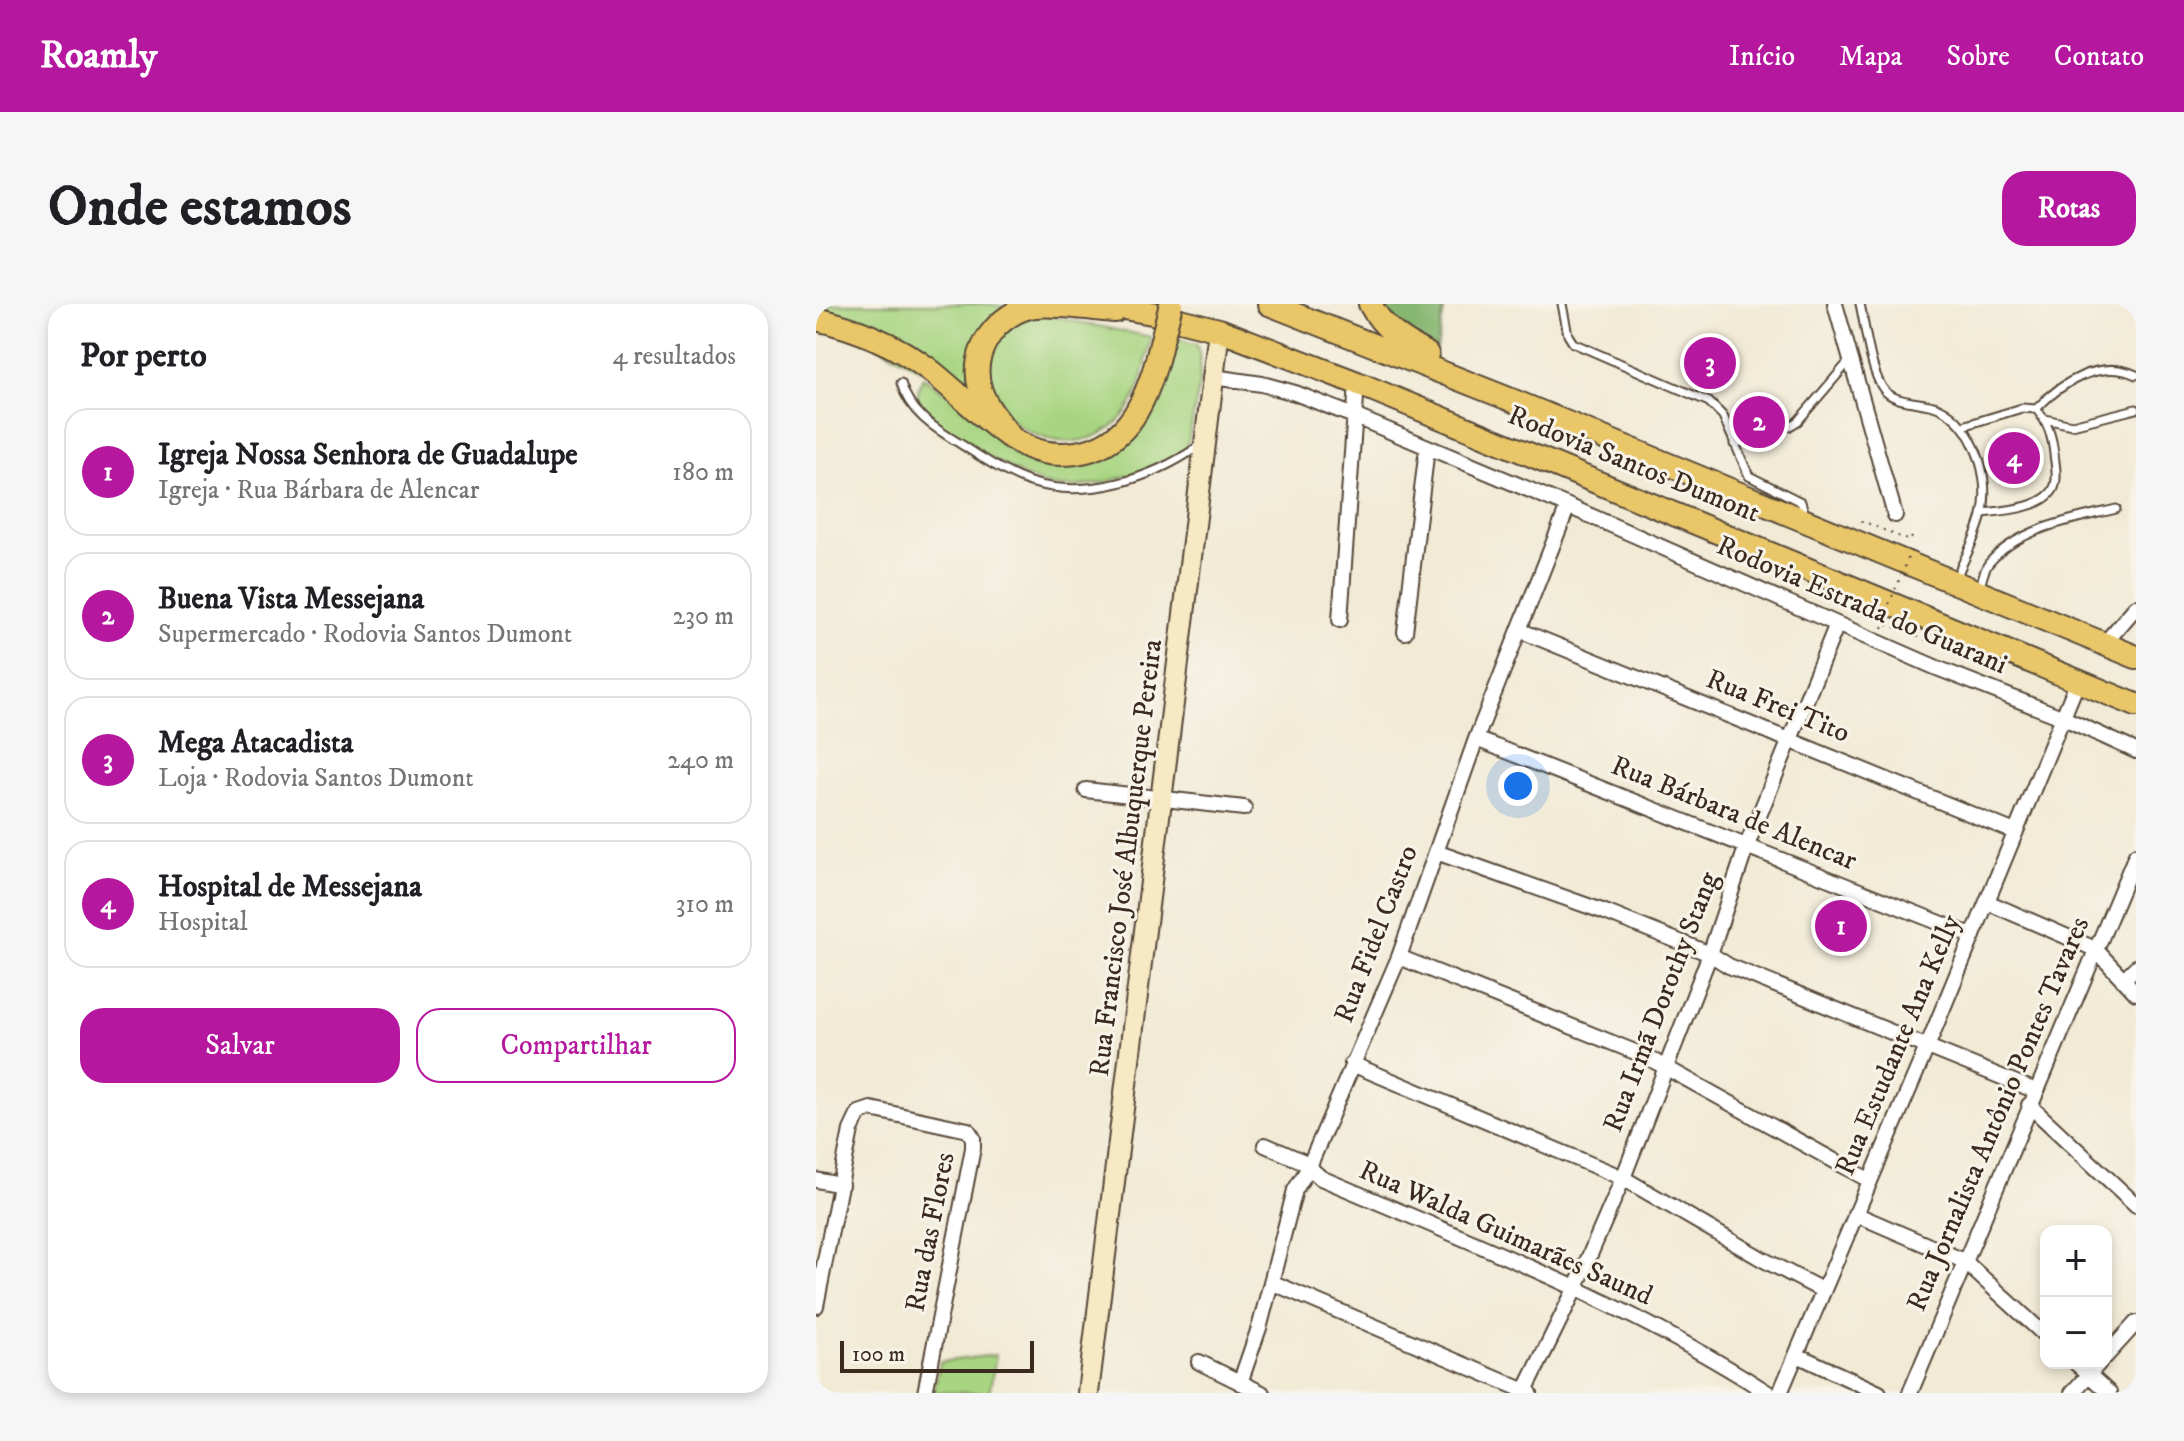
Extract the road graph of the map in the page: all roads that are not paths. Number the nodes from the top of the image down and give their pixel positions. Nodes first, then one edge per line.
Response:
1 (1101, 304) edge
2 (1269, 304) edge
3 (1370, 304) edge
4 (1562, 304) edge
5 (1835, 304) edge
6 (1860, 304) edge
7 (1162, 308) edge
8 (816, 319) edge
9 (1219, 330) junction
10 (1851, 359) junction
11 (2136, 375) edge
12 (1213, 377) junction
13 (901, 383) dead end
14 (1357, 383) junction
15 (1509, 399) junction
16 (2036, 409) junction
17 (2136, 409) edge
18 (1354, 416) junction
19 (2045, 419) junction
20 (1963, 426) junction
21 (1009, 435) junction
22 (1204, 442) junction
23 (1734, 444) junction
24 (1427, 448) junction
25 (1568, 506) junction
26 (2116, 509) dead end
27 (1983, 513) junction
28 (1895, 515) dead end
29 (1807, 520) junction
30 (1954, 583) junction
31 (1978, 593) junction
32 (2136, 607) edge
33 (1340, 620) dead end
34 (1837, 624) junction
35 (1519, 630) junction
36 (1405, 632) dead end
37 (2104, 644) junction
38 (2136, 657) edge
39 (2077, 683) junction
40 (2136, 705) edge
41 (2064, 718) junction
42 (1476, 739) junction
43 (1791, 739) junction
44 (2136, 751) edge
45 (1086, 790) dead end
46 (1160, 798) junction
47 (1244, 808) dead end
48 (2015, 832) junction
49 (1747, 845) junction
50 (1436, 852) junction
51 (2136, 855) edge
52 (1987, 902) junction
53 (1973, 936) junction
54 (2095, 949) junction
55 (1710, 954) junction
56 (1399, 957) junction
57 (2136, 967) edge
58 (2123, 980) junction
59 (2136, 993) edge
60 (1927, 1047) junction
61 (1352, 1064) junction
62 (1665, 1067) junction
63 (2033, 1098) junction
64 (1265, 1145) dead end
65 (1308, 1169) junction
66 (1623, 1178) junction
67 (816, 1180) edge
68 (1869, 1180) junction
69 (841, 1185) junction
70 (2136, 1205) edge
71 (1855, 1214) junction
72 (1964, 1261) junction
73 (1271, 1282) junction
74 (1576, 1287) junction
75 (1822, 1290) junction
76 (816, 1306) edge
77 (2136, 1323) edge
78 (2040, 1331) edge
79 (2112, 1349) edge
80 (1797, 1355) junction
81 (1199, 1362) dead end
82 (2094, 1369) edge
83 (1240, 1383) junction
84 (1526, 1392) edge
85 (925, 1393) edge
86 (1088, 1393) edge
87 (1262, 1393) edge
88 (1768, 1393) edge
89 (1780, 1393) edge
90 (1879, 1393) edge
91 (1910, 1393) edge
92 (2072, 1393) edge
93 (2109, 1393) edge

1 - 7 main road, Rodovia Santos Dumont
2 - 15 main road, Rodovia Santos Dumont
3 - 15 main road
4 - 23 lane
5 - 10 street
6 - 20 lane
7 - 9 main road, Rodovia Santos Dumont
7 - 21 main road, bridge
7 - 21 main road
8 - 21 main road
9 - 12 main road, Rua Francisco José Albuquerque Pereira
9 - 14 main road, Rodovia Santos Dumont
10 - 23 lane
10 - 28 street
11 - 16 lane
12 - 18 street, Rodovia Estrada do Guarani
12 - 22 main road, Rua Francisco José Albuquerque Pereira
13 - 22 lane
14 - 18 street
14 - 39 main road, Rodovia Santos Dumont
15 - 29 main road, Rodovia Santos Dumont
16 - 19 lane
16 - 20 lane
17 - 19 lane
18 - 24 street, Rodovia Estrada do Guarani
18 - 33 street
19 - 27 lane
20 - 27 lane
22 - 46 main road, Rua Francisco José Albuquerque Pereira
23 - 29 lane
24 - 25 street, Rodovia Estrada do Guarani
24 - 36 street
25 - 34 street, Rodovia Estrada do Guarani
25 - 35 street, Rua Fidel Castro
26 - 31 lane
27 - 30 lane
29 - 30 main road, Rodovia Santos Dumont
30 - 31 main road, Rodovia Santos Dumont
31 - 37 main road, Rodovia Santos Dumont
32 - 37 street
34 - 41 street, Rodovia Estrada do Guarani
34 - 43 street, Rua Irmã Dorothy Stang
35 - 42 street, Rua Fidel Castro
35 - 43 street, Rua Frei Tito
37 - 38 main road, Rodovia Santos Dumont
39 - 40 main road, Rodovia Santos Dumont
39 - 41 street, Rua Estudante Ana Kelly
41 - 44 street, Rodovia Estrada do Guarani
41 - 48 street, Rua Estudante Ana Kelly
42 - 49 street, Rua Bárbara de Alencar
42 - 50 street, Rua Fidel Castro
43 - 48 street, Rua Frei Tito
43 - 49 street, Rua Irmã Dorothy Stang
45 - 46 street
46 - 47 street
46 - 86 main road, Rua Francisco José Albuquerque Pereira
48 - 52 street, Rua Estudante Ana Kelly
49 - 53 street, Rua Bárbara de Alencar
49 - 55 street, Rua Irmã Dorothy Stang
50 - 55 street
50 - 56 street, Rua Fidel Castro
51 - 54 street, Rua Jornalista Antônio Pontes Tavares
52 - 53 street, Rua Estudante Ana Kelly
52 - 54 street
53 - 60 street, Rua Estudante Ana Kelly
54 - 58 street
54 - 63 street, Rua Jornalista Antônio Pontes Tavares
55 - 60 street
55 - 62 street, Rua Irmã Dorothy Stang
56 - 61 street, Rua Fidel Castro
56 - 62 street
57 - 58 street
58 - 59 street
60 - 63 street
60 - 68 street, Rua Estudante Ana Kelly
61 - 65 street, Rua Fidel Castro
61 - 66 street
62 - 66 street, Rua Irmã Dorothy Stang
62 - 68 street
63 - 70 street
63 - 72 street, Rua Jornalista Antônio Pontes Tavares
64 - 65 street, Rua Walda Guimarães Saund
65 - 73 street, Rua Fidel Castro
65 - 74 street, Rua Walda Guimarães Saund
66 - 74 street, Rua Irmã Dorothy Stang
66 - 75 street
67 - 69 street
68 - 71 street, Rua Estudante Ana Kelly
69 - 76 street
69 - 85 street, Rua das Flores
71 - 72 street
71 - 75 street, Rua Estudante Ana Kelly
72 - 78 street
72 - 91 street, Rua Jornalista Antônio Pontes Tavares
73 - 83 street, Rua Fidel Castro
73 - 84 street
74 - 84 street, Rua Irmã Dorothy Stang
74 - 88 street, Rua Walda Guimarães Saund
75 - 80 street, Rua Estudante Ana Kelly
77 - 79 street
80 - 89 street, Rua Estudante Ana Kelly
80 - 90 street
81 - 83 street
82 - 92 street
82 - 93 street
83 - 87 street

